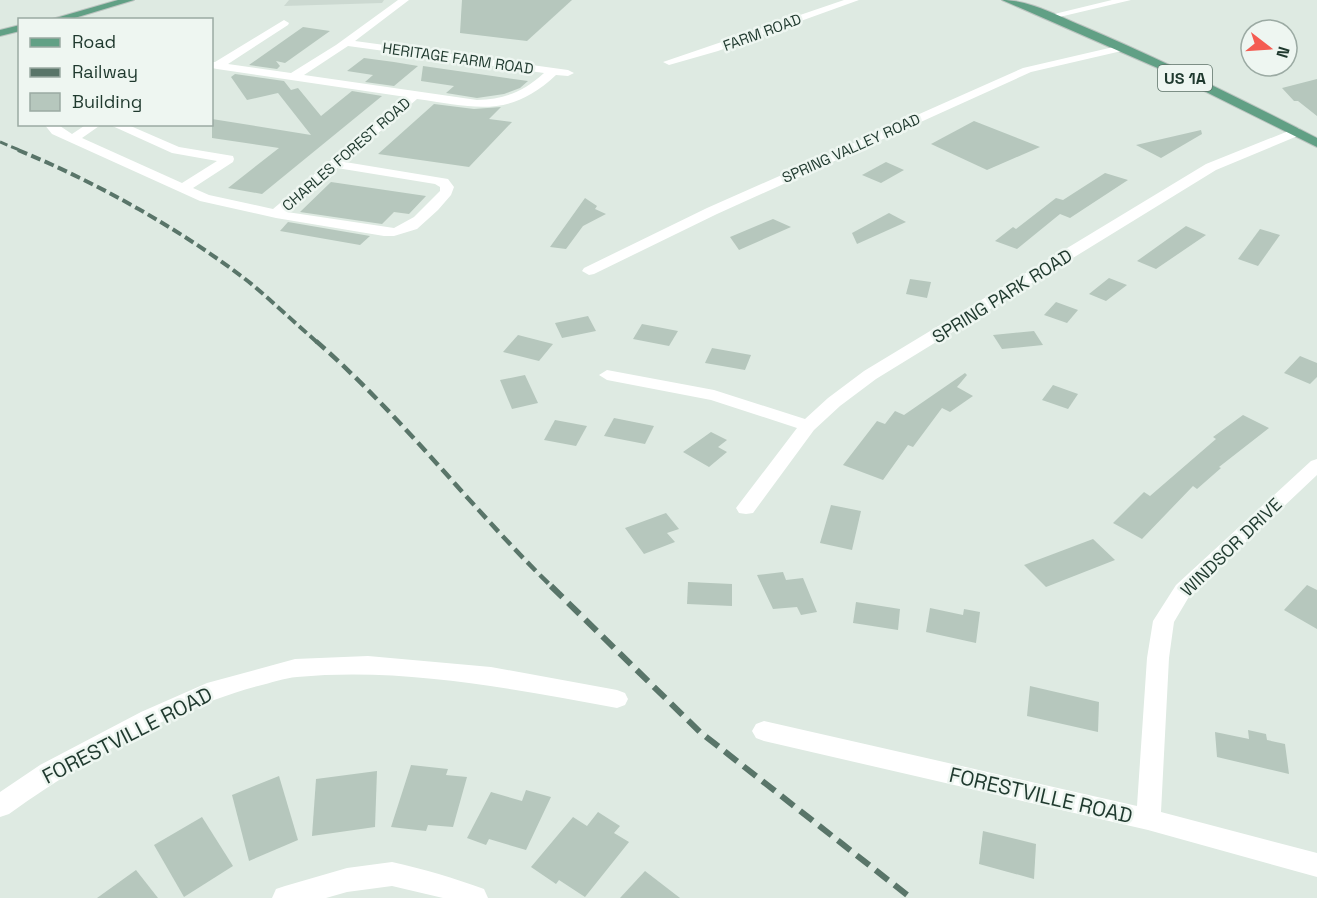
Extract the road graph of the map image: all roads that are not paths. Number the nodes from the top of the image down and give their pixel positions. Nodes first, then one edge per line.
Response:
1 (129, 0) edge
2 (404, 0) edge
3 (819, 0) edge
4 (854, 0) edge
5 (1007, 0) edge
6 (1126, 0) edge
7 (835, 6) junction
8 (1051, 16) junction
9 (62, 18) edge
10 (284, 23) dead end
11 (18, 28) edge
12 (0, 33) edge
13 (344, 45) junction
14 (1122, 48) junction
15 (669, 62) dead end
16 (214, 65) edge
17 (553, 71) junction
18 (568, 73) dead end
19 (298, 78) junction
20 (416, 94) junction
21 (52, 126) edge
22 (93, 126) edge
23 (119, 126) edge
24 (1296, 132) junction
25 (74, 138) junction
26 (1317, 143) edge
27 (335, 164) junction
28 (182, 188) junction
29 (276, 214) junction
30 (589, 271) dead end
31 (607, 375) dead end
32 (808, 426) junction
33 (1317, 465) edge
34 (746, 508) dead end
35 (618, 699) dead end
36 (764, 731) dead end
37 (0, 806) edge
38 (1148, 819) junction
39 (1317, 865) edge
40 (285, 898) edge
41 (475, 898) edge

1 - 9 main road
2 - 13 street
3 - 7 street
4 - 7 street, FARM ROAD
5 - 8 main road, US 1A
6 - 8 street
7 - 15 street, FARM ROAD
8 - 14 main road, US 1A
10 - 16 street
11 - 12 main road
13 - 17 street, HERITAGE FARM ROAD
13 - 19 street
14 - 24 main road, US 1A
14 - 30 street, SPRING VALLEY ROAD
16 - 19 street
17 - 18 street, HERITAGE FARM ROAD
17 - 20 street
19 - 20 street
20 - 27 street, CHARLES FOREST ROAD
21 - 25 street
22 - 25 street
23 - 28 street
24 - 26 main road, US 1A
24 - 32 street, SPRING PARK ROAD
25 - 28 street
27 - 29 street, CHARLES FOREST ROAD
27 - 29 street
28 - 29 street
31 - 32 street
32 - 34 street, SPRING PARK ROAD
33 - 38 street, WINDSOR DRIVE
35 - 37 street, FORESTVILLE ROAD
36 - 38 street, FORESTVILLE ROAD
38 - 39 street, FORESTVILLE ROAD
40 - 41 street

